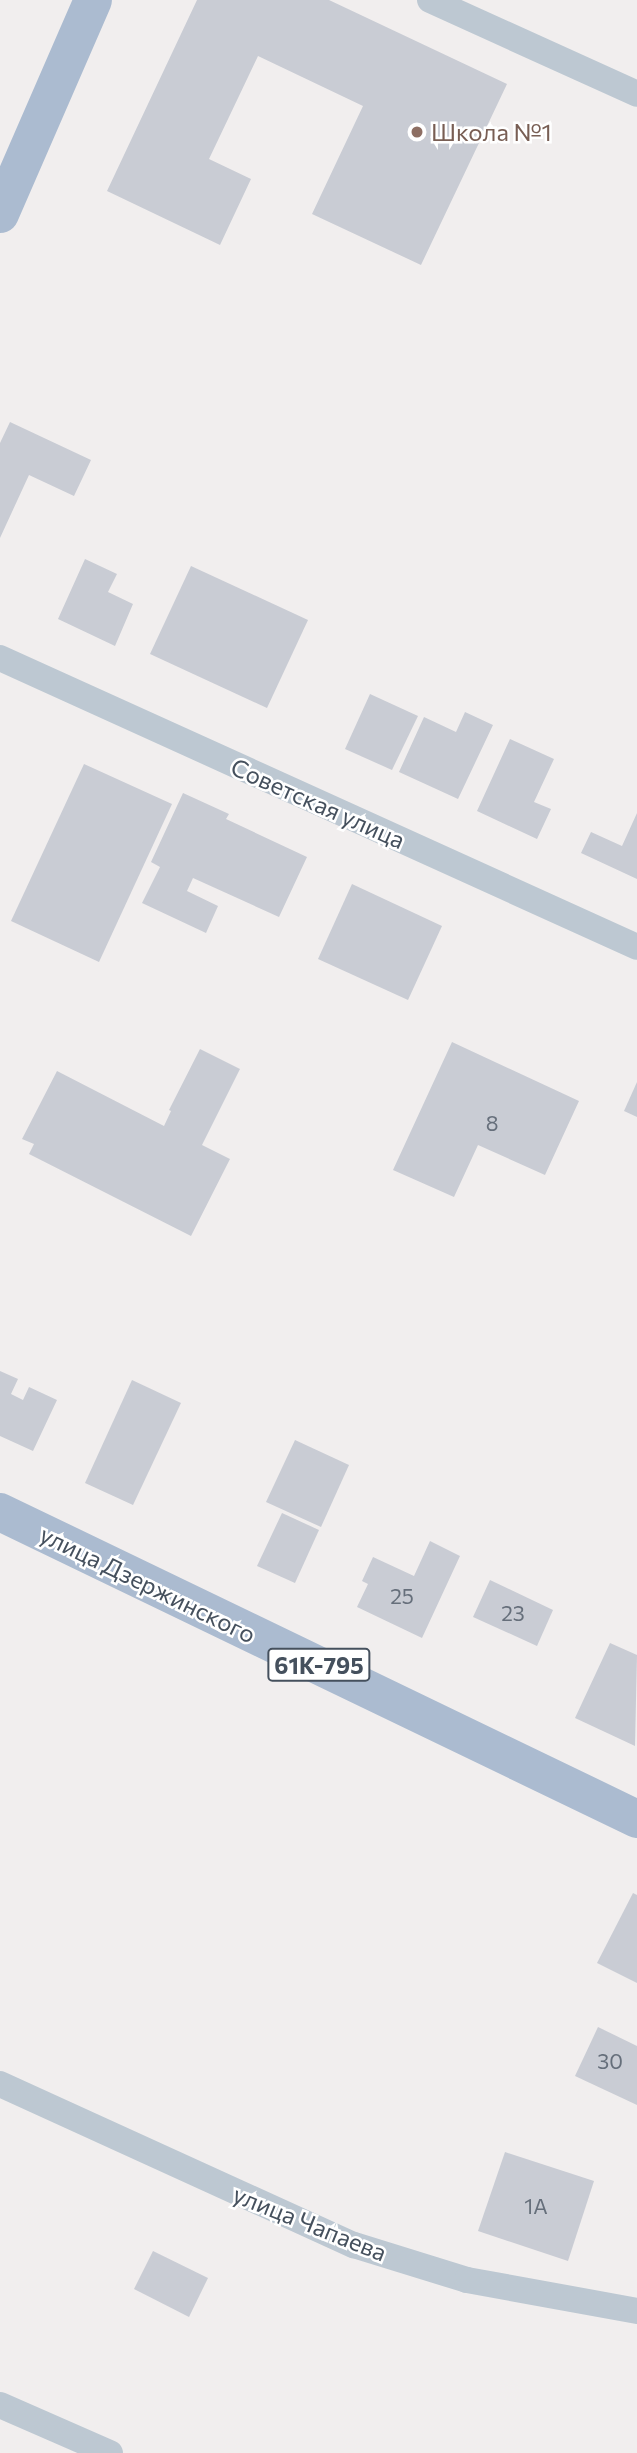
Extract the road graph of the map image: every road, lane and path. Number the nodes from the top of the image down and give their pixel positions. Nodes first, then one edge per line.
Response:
1 (93, 0) edge
2 (430, 0) edge
3 (637, 94) edge
4 (0, 214) edge
5 (0, 658) edge
6 (637, 947) edge
7 (0, 1513) edge
8 (637, 1819) edge
9 (0, 2084) edge
10 (637, 2311) edge
11 (0, 2405) edge
12 (110, 2453) edge

1 - 4 main road
2 - 3 street
5 - 6 street, Советская улица
7 - 8 main road, улица Дзержинского / 61К-795
9 - 10 street, улица Чапаева
11 - 12 street

